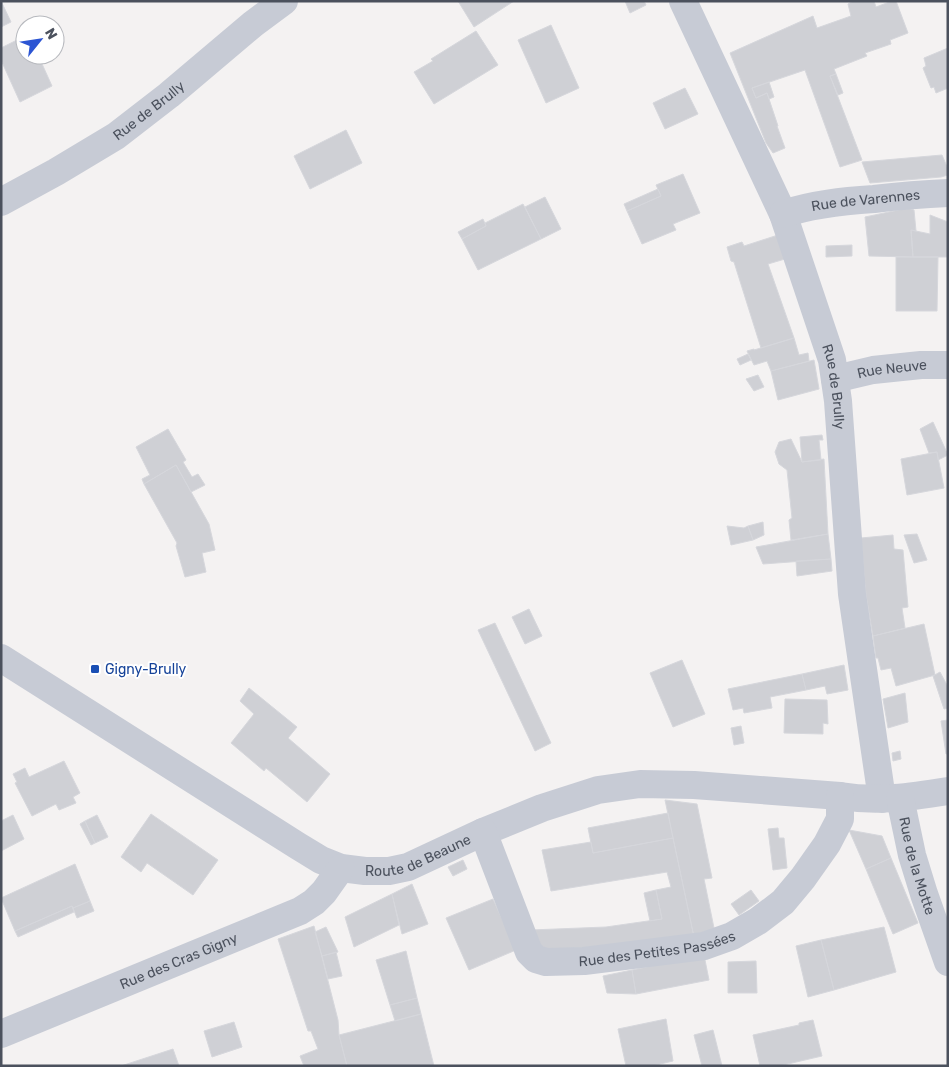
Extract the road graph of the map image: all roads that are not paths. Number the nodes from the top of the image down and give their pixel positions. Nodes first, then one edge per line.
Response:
1 (284, 1) edge
2 (683, 1) edge
3 (948, 193) edge
4 (1, 202) edge
5 (783, 214) junction
6 (948, 365) edge
7 (835, 379) junction
8 (1, 658) edge
9 (948, 791) edge
10 (840, 796) junction
11 (891, 799) junction
12 (483, 832) junction
13 (341, 868) junction
14 (948, 962) edge
15 (1, 1034) edge

1 - 4 street, Rue de Brully
2 - 5 street, Rue de Brully
3 - 5 street, Rue de Varennes
5 - 7 street, Rue de Brully
6 - 7 street, Rue Neuve
7 - 11 street, Rue de Brully
8 - 13 street, Route de Beaune
9 - 11 street, Route de Beaune
10 - 11 street, Route de Beaune
10 - 12 street, Route de Beaune
10 - 12 street, Rue des Petites Passées
11 - 14 street, Rue de la Motte
12 - 13 street, Route de Beaune
13 - 15 street, Rue des Cras Gigny

